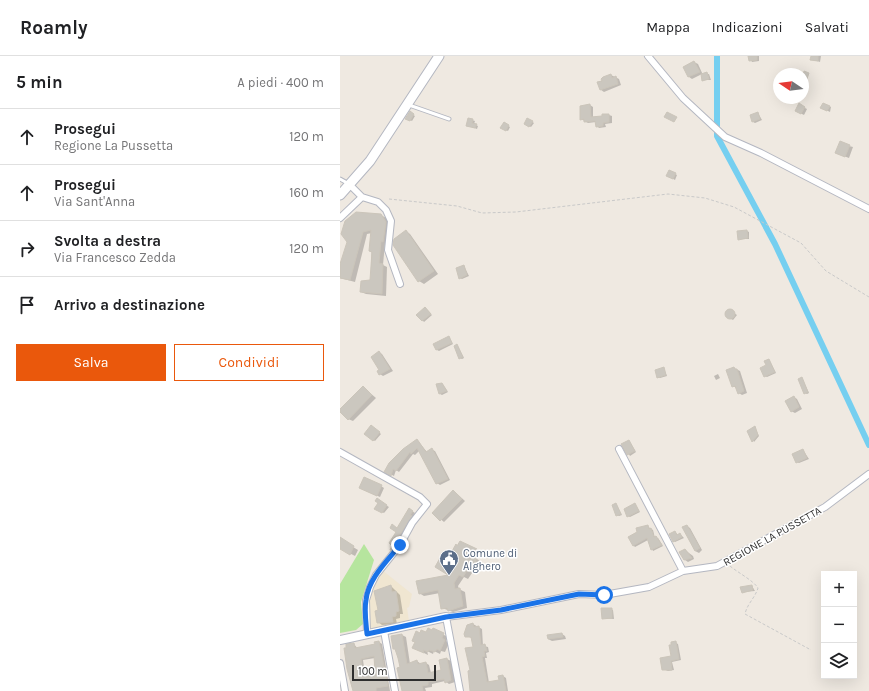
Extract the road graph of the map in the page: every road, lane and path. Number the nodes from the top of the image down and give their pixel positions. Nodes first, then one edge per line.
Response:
1 (439, 56) edge
2 (648, 56) edge
3 (407, 104) junction
4 (449, 119) dead end
5 (340, 179) edge
6 (350, 185) junction
7 (340, 196) edge
8 (362, 197) junction
9 (389, 198) dead end
10 (869, 209) edge
11 (340, 218) edge
12 (400, 284) dead end
13 (869, 296) edge
14 (619, 449) dead end
15 (340, 452) edge
16 (869, 474) edge
17 (725, 562) junction
18 (683, 571) junction
19 (446, 617) junction
20 (384, 630) junction
21 (367, 634) junction
22 (340, 640) edge
23 (810, 650) dead end
24 (340, 663) edge
25 (345, 691) edge
26 (395, 691) edge
27 (460, 691) edge

1 - 3 main road
2 - 10 street
3 - 4 lane
3 - 6 main road
5 - 6 lane
6 - 7 main road
6 - 8 street
8 - 11 street
8 - 12 street
9 - 13 path
14 - 18 street
15 - 21 street
16 - 17 street, REGIONE LA PUSSETTA
17 - 18 street, REGIONE LA PUSSETTA
17 - 23 path
18 - 19 street, REGIONE LA PUSSETTA
19 - 20 street
19 - 27 street
20 - 21 street
20 - 26 street
21 - 22 street
24 - 25 street

